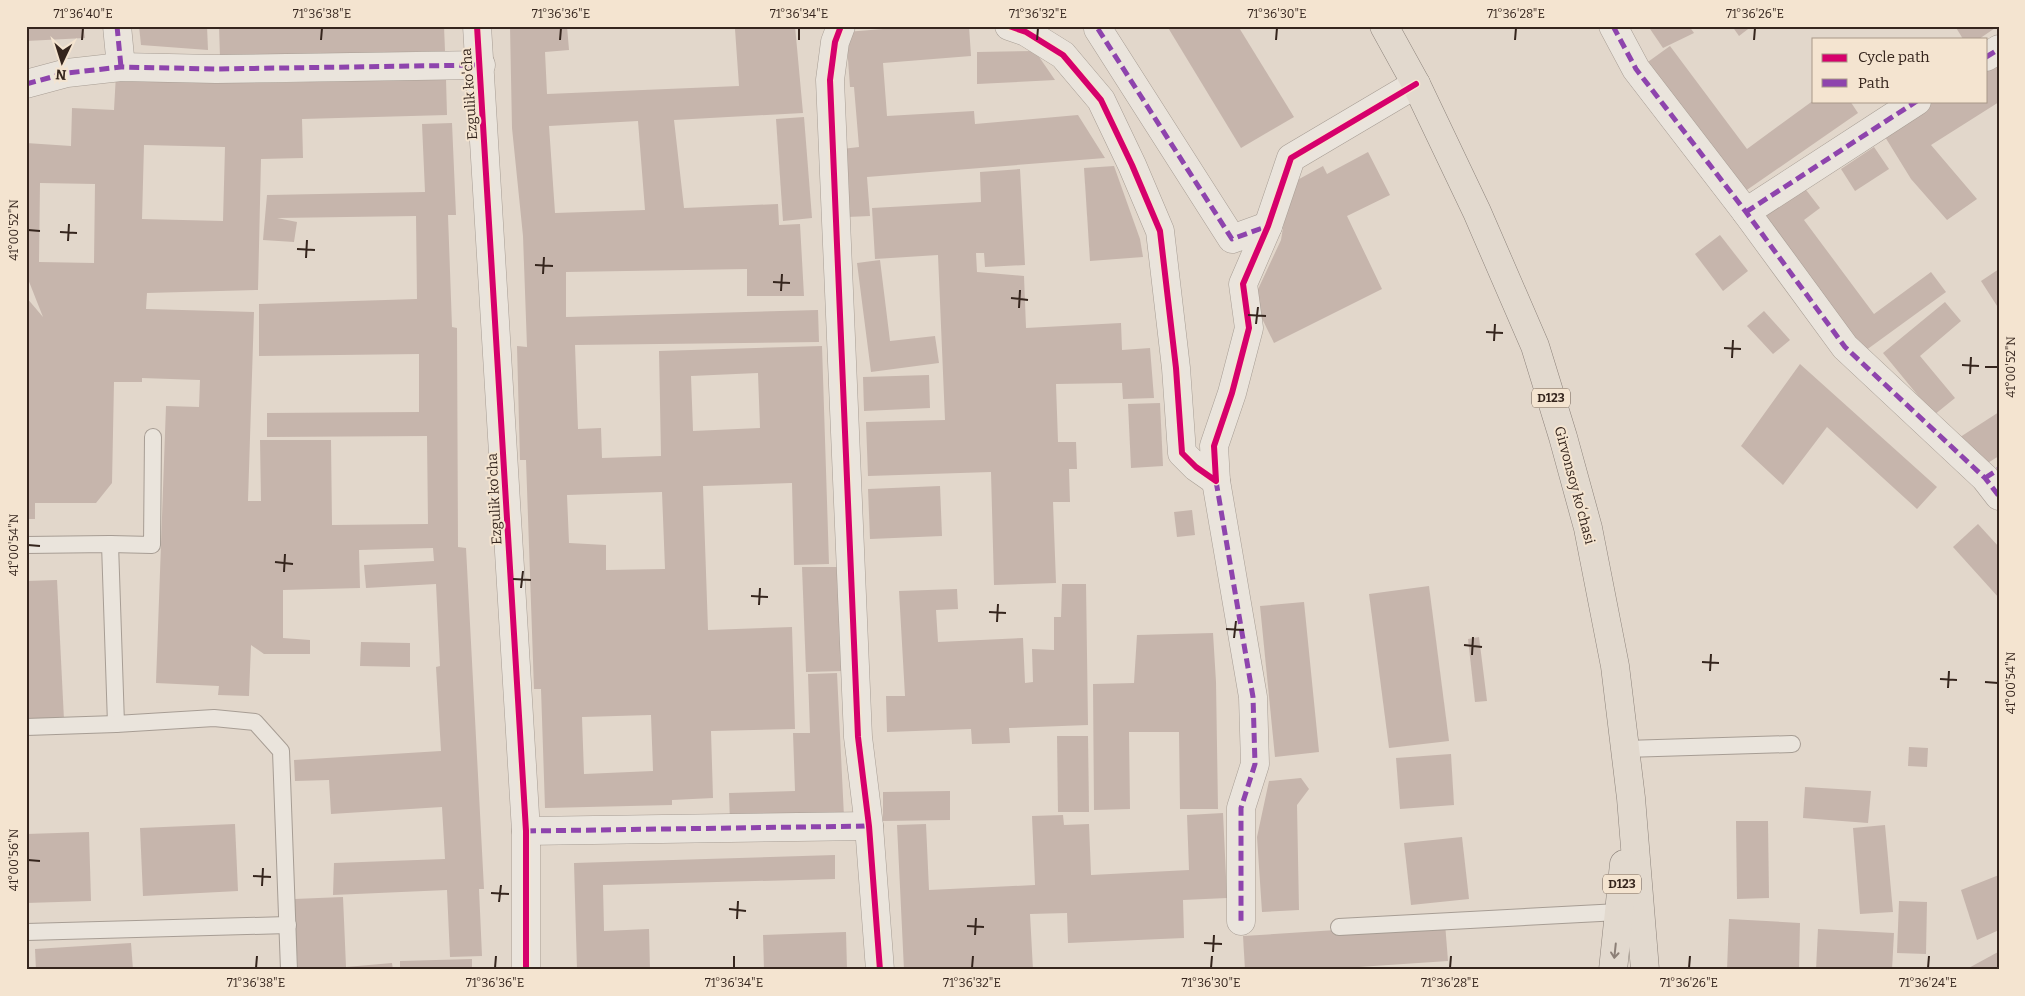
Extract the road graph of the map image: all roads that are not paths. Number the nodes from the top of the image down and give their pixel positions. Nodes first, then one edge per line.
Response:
1 (116, 26) edge
2 (477, 26) edge
3 (841, 26) edge
4 (1009, 26) edge
5 (1384, 26) edge
6 (1613, 26) edge
7 (1098, 30) dead end
8 (1999, 49) edge
9 (1988, 56) edge
10 (480, 65) junction
11 (121, 67) junction
12 (26, 84) edge
13 (1416, 84) junction
14 (1915, 102) edge
15 (1746, 212) junction
16 (1268, 226) junction
17 (153, 437) dead end
18 (1216, 481) junction
19 (1994, 481) edge
20 (110, 544) junction
21 (26, 545) edge
22 (116, 724) junction
23 (26, 727) edge
24 (1792, 744) dead end
25 (1625, 749) junction
26 (1631, 798) junction
27 (869, 826) junction
28 (526, 831) junction
29 (1619, 912) junction
30 (1241, 921) dead end
31 (288, 925) junction
32 (1339, 927) dead end
33 (26, 932) edge
34 (289, 970) edge
35 (526, 970) edge
36 (880, 970) edge
37 (1613, 970) edge
38 (1645, 970) edge

1 - 11 street
2 - 10 street, Ezgulik ko'cha
3 - 27 street
4 - 18 street
5 - 13 main road, Girvonsoy koʻchasi / D123
6 - 15 street
7 - 16 street
8 - 9 street
10 - 11 street, Ezgulik ko'cha
10 - 28 street, Ezgulik ko'cha
11 - 12 street, Ezgulik ko'cha
13 - 16 street
13 - 25 main road, Girvonsoy koʻchasi / D123
14 - 15 street
15 - 19 street
16 - 18 street
17 - 20 lane
18 - 30 street
20 - 21 lane
20 - 22 lane
22 - 23 lane
22 - 31 lane
24 - 25 lane
25 - 26 main road, Girvonsoy koʻchasi / D123
26 - 29 main road, Girvonsoy koʻchasi / D123
26 - 38 main road, Girvonsoy koʻchasi / D123
27 - 28 street
27 - 36 street
28 - 35 street, Ezgulik ko'cha
29 - 32 lane
29 -> 37 main road, Girvonsoy koʻchasi / D123
31 - 33 lane
31 - 34 lane

